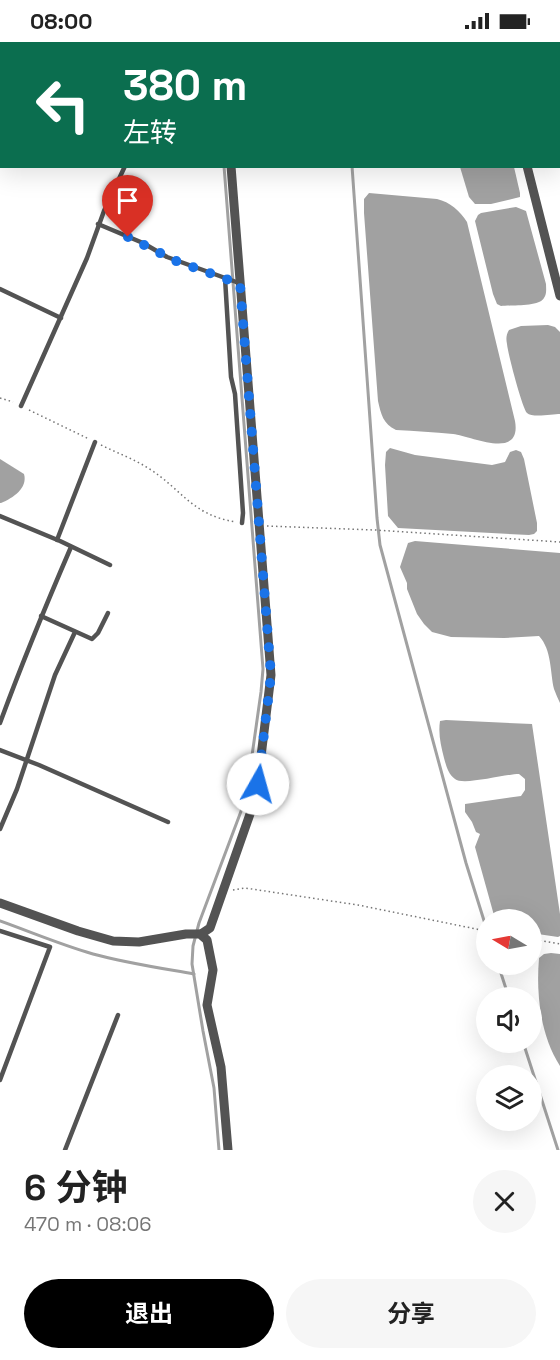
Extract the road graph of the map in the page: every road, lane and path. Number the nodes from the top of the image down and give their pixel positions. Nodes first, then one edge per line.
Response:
1 (124, 168) edge
2 (231, 168) edge
3 (528, 168) edge
4 (98, 224) junction
5 (227, 279) junction
6 (239, 283) junction
7 (0, 289) edge
8 (560, 297) edge
9 (61, 318) junction
10 (0, 398) edge
11 (21, 406) junction
12 (95, 442) junction
13 (0, 516) edge
14 (242, 524) joint
15 (260, 526) junction
16 (57, 540) junction
17 (560, 542) edge
18 (71, 547) junction
19 (110, 565) dead end
20 (108, 614) dead end
21 (41, 616) junction
22 (75, 632) junction
23 (0, 723) edge
24 (0, 750) edge
25 (27, 760) junction
26 (168, 822) dead end
27 (0, 829) edge
28 (223, 891) junction
29 (0, 903) edge
30 (476, 929) edge
31 (0, 931) edge
32 (197, 934) junction
33 (542, 941) edge
34 (560, 944) edge
35 (118, 1016) dead end
36 (0, 1080) edge
37 (65, 1150) edge
38 (228, 1150) edge

1 - 4 lane
2 - 6 street
3 - 8 street
4 - 5 lane
4 - 9 lane
5 - 6 lane
5 - 14 lane
6 - 15 street
7 - 9 lane
9 - 11 lane
10 - 11 path
11 - 12 path
12 - 14 path
12 - 16 lane
13 - 16 lane
15 - 17 path
15 - 28 street
16 - 18 lane
18 - 19 lane
18 - 21 lane
20 - 22 lane
21 - 22 lane
21 - 23 lane
22 - 25 lane
24 - 25 lane
25 - 26 lane
25 - 27 lane
28 - 30 path
28 - 32 street
29 - 32 street
31 - 36 lane
32 - 38 street
33 - 34 path
35 - 37 lane

